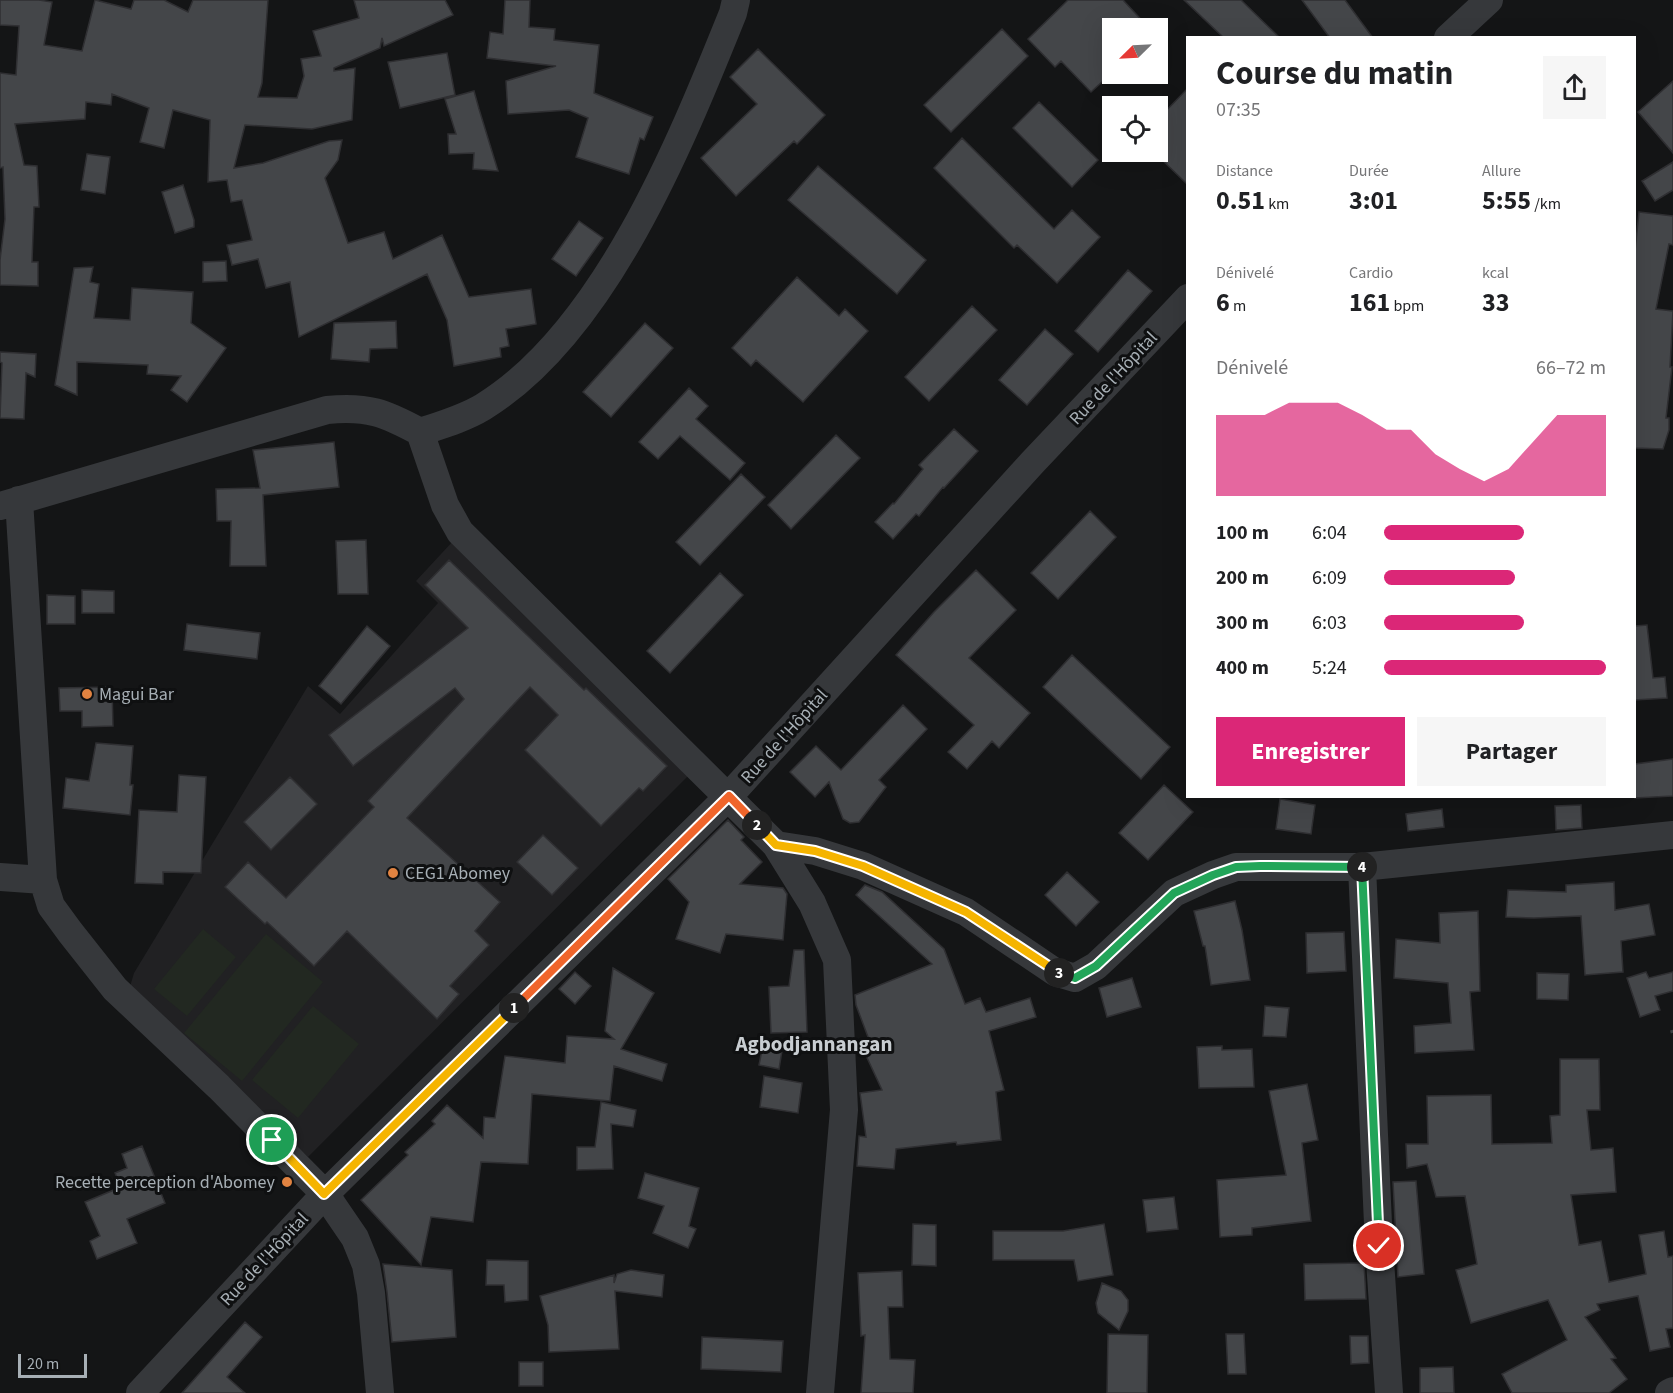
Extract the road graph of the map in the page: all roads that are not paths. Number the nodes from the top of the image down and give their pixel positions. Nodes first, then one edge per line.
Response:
1 (736, 0) edge
2 (1489, 0) edge
3 (1450, 36) edge
4 (1186, 300) edge
5 (420, 432) junction
6 (9, 503) edge
7 (729, 796) junction
8 (1673, 835) edge
9 (776, 845) junction
10 (1362, 867) junction
11 (0, 877) edge
12 (43, 880) junction
13 (324, 1194) junction
14 (140, 1393) edge
15 (380, 1393) edge
16 (820, 1393) edge
17 (1389, 1393) edge

1 - 5 street
2 - 3 street
4 - 7 street, Rue de l'Hôpital
5 - 6 street
5 - 7 street
6 - 12 street
7 - 9 street
7 - 13 street, Rue de l'Hôpital
8 - 10 street
9 - 10 street
9 - 16 street
10 - 17 street
11 - 12 street
12 - 13 street
13 - 14 street, Rue de l'Hôpital
13 - 15 street

